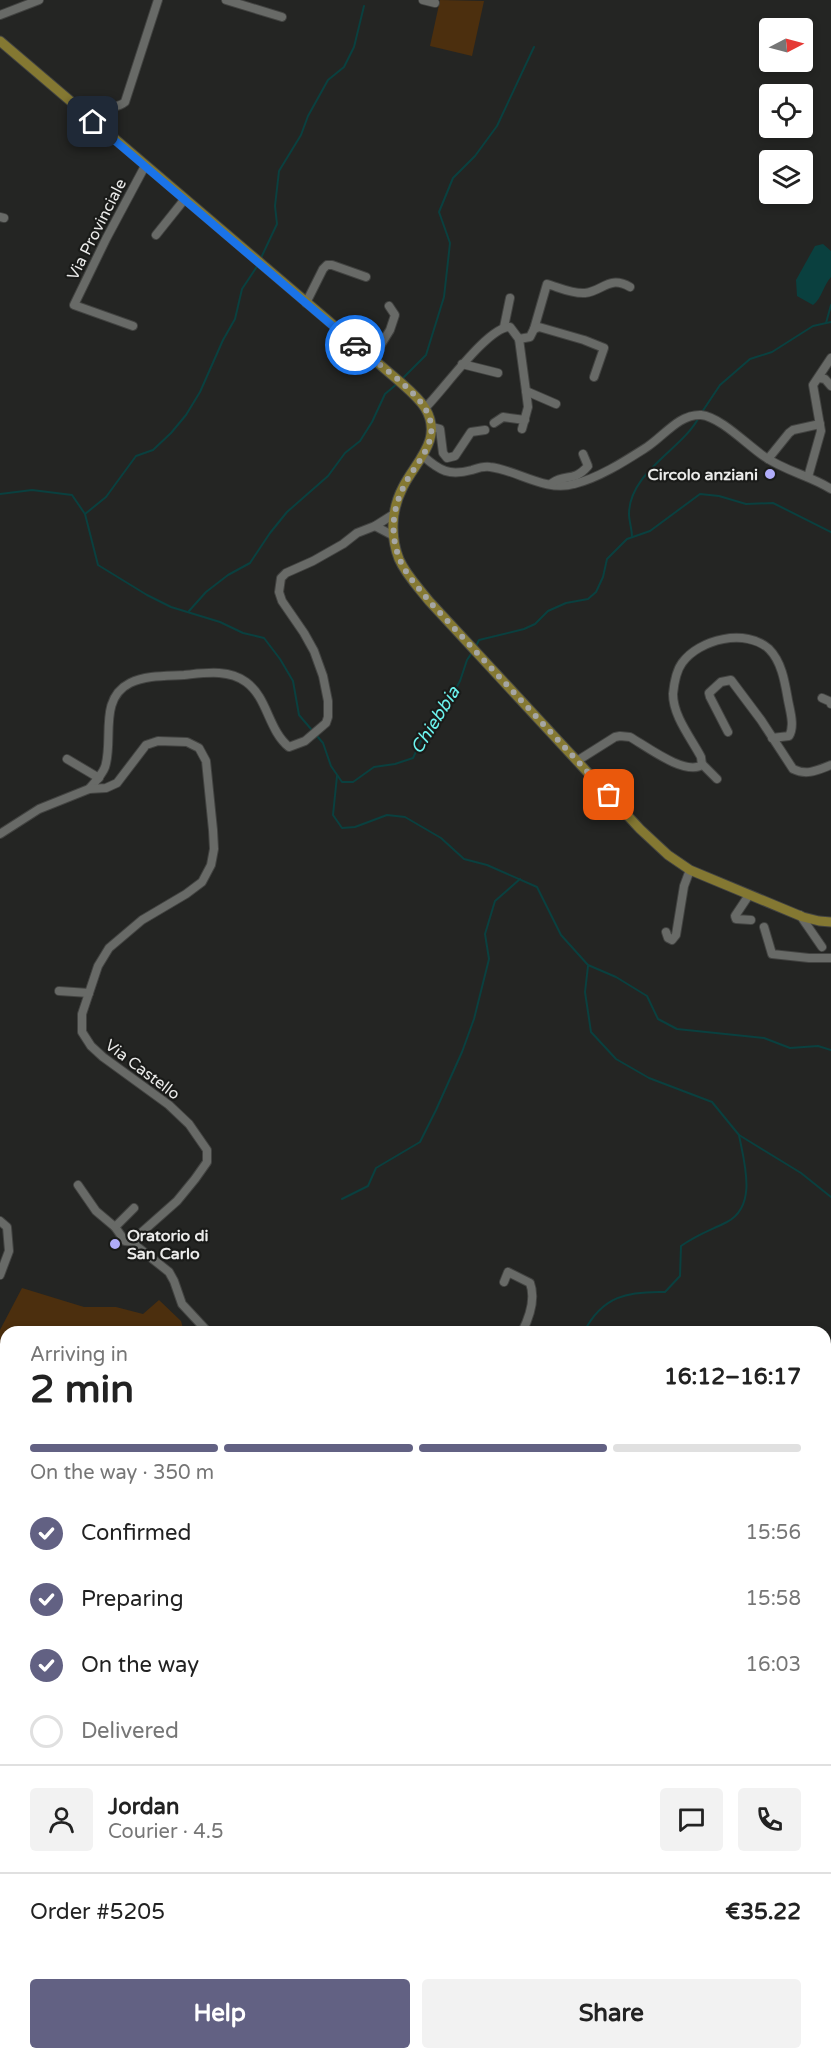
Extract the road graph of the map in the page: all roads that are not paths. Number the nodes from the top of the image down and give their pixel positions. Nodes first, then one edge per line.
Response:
1 (39, 0) edge
2 (158, 0) edge
3 (226, 0) edge
4 (423, 0) edge
5 (435, 3) dead end
6 (0, 15) edge
7 (282, 17) dead end
8 (0, 41) edge
9 (76, 107) junction
10 (145, 166) junction
11 (184, 200) junction
12 (156, 235) dead end
13 (366, 277) dead end
14 (630, 287) dead end
15 (510, 298) dead end
16 (306, 303) junction
17 (389, 306) dead end
18 (133, 326) dead end
19 (504, 327) junction
20 (534, 329) junction
21 (519, 339) junction
22 (831, 358) edge
23 (372, 359) junction
24 (462, 364) junction
25 (498, 373) dead end
26 (594, 377) dead end
27 (819, 378) junction
28 (831, 386) edge
29 (526, 391) junction
30 (556, 404) dead end
31 (425, 408) junction
32 (525, 420) junction
33 (494, 423) dead end
34 (820, 424) junction
35 (432, 427) junction
36 (522, 429) dead end
37 (485, 430) dead end
38 (583, 454) dead end
39 (423, 456) junction
40 (768, 459) junction
41 (808, 477) junction
42 (550, 484) junction
43 (831, 489) edge
44 (394, 514) junction
45 (375, 526) junction
46 (394, 536) junction
47 (822, 698) dead end
48 (831, 704) edge
49 (728, 732) dead end
50 (772, 738) junction
51 (67, 759) dead end
52 (577, 761) junction
53 (702, 764) junction
54 (831, 765) edge
55 (99, 778) junction
56 (717, 779) dead end
57 (89, 789) junction
58 (0, 834) edge
59 (690, 870) junction
60 (749, 895) junction
61 (800, 915) junction
62 (751, 920) dead end
63 (831, 922) edge
64 (764, 927) dead end
65 (666, 932) dead end
66 (822, 947) dead end
67 (831, 958) edge
68 (59, 991) dead end
69 (89, 993) junction
70 (78, 1185) dead end
71 (135, 1208) dead end
72 (0, 1221) edge
73 (115, 1227) junction
74 (135, 1242) junction
75 (0, 1275) edge
76 (504, 1282) dead end
77 (202, 1326) edge
78 (525, 1326) edge

1 - 6 street
2 - 9 street
3 - 7 street
4 - 5 street
8 - 9 main road, Via Provinciale
9 - 10 main road, Via Provinciale
10 - 11 main road, Via Provinciale
10 - 18 street, Via Provinciale
11 - 12 street
11 - 16 main road, Via Provinciale
13 - 16 street
14 - 20 street
15 - 19 street
16 - 23 main road, Via Provinciale
17 - 23 street
19 - 21 street
19 - 24 street
20 - 21 street
20 - 26 street
21 - 29 street
22 - 27 street
23 - 31 main road, Via Provinciale
24 - 25 street
24 - 31 street
27 - 28 street
27 - 34 street
29 - 30 street
29 - 32 street
31 - 35 main road
32 - 33 street
32 - 36 street
34 - 40 street
34 - 41 street
35 - 37 street
35 - 39 main road
38 - 42 street
39 - 42 street
39 - 44 main road
40 - 41 street
40 - 42 street
41 - 43 street
44 - 45 street
44 - 46 main road
45 - 46 street
45 - 55 street
46 - 52 main road
47 - 48 street
49 - 50 street
50 - 53 street
50 - 54 street
51 - 55 street
52 - 53 street
52 - 59 main road
53 - 56 street
55 - 57 street
57 - 58 street, Via Castello
57 - 69 street, Via Castello
59 - 60 main road
59 - 65 street
60 - 61 main road
60 - 62 street
61 - 63 main road
61 - 66 street
64 - 67 street
68 - 69 street
69 - 74 street, Via Castello
70 - 73 street
71 - 73 street
72 - 75 street
73 - 74 street
74 - 77 street
76 - 78 street

